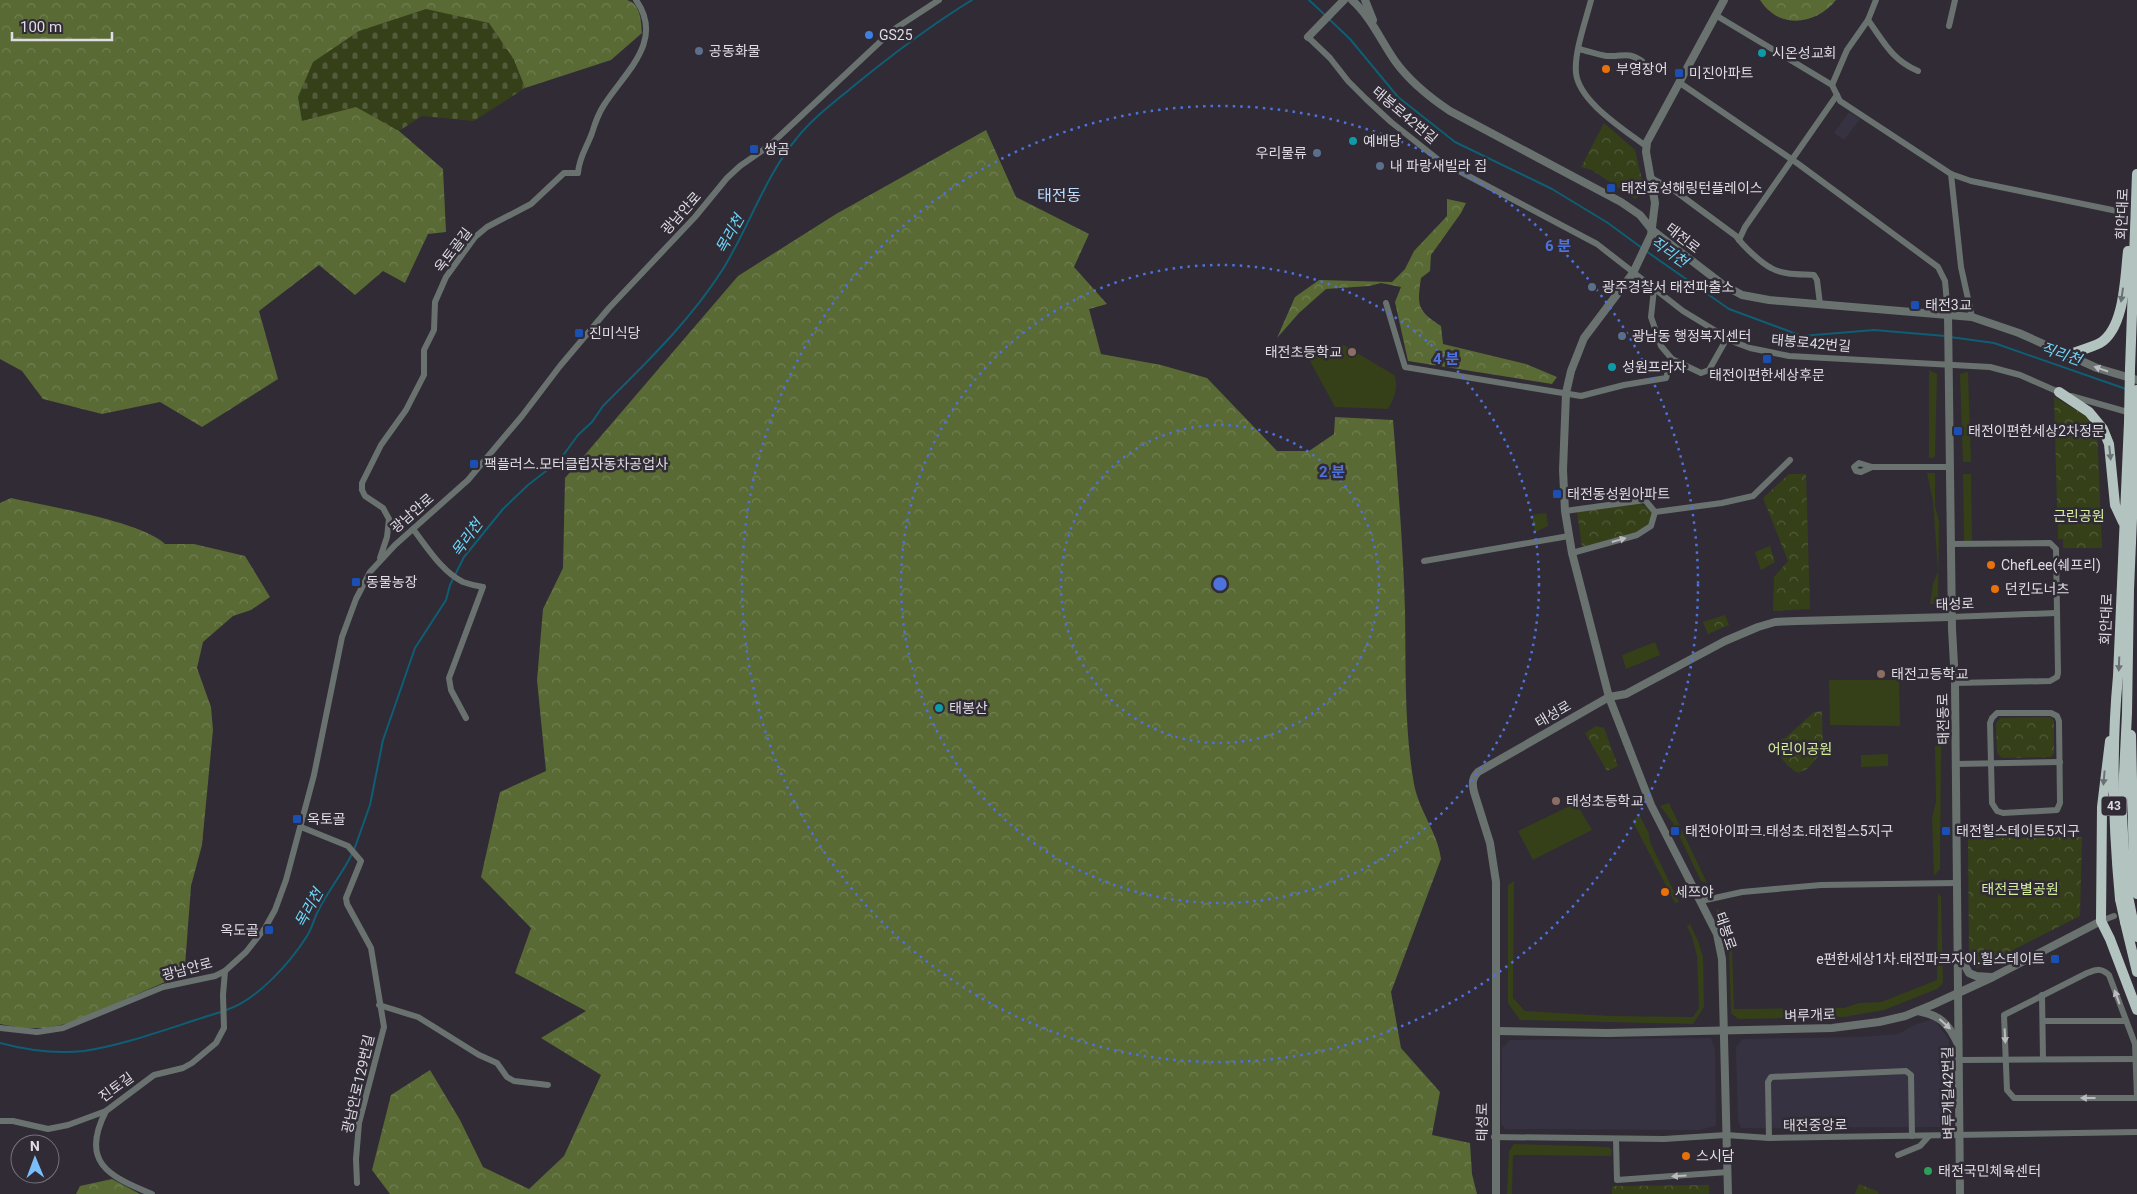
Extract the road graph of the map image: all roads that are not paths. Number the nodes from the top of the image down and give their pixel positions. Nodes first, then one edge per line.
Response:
1 (636, 0) edge
2 (939, 0) edge
3 (1344, 0) edge
4 (1352, 0) edge
5 (1365, 0) edge
6 (1590, 0) edge
7 (1724, 0) edge
8 (1876, 0) edge
9 (1955, 0) edge
10 (1717, 16) junction
11 (1868, 20) junction
12 (1949, 26) dead end
13 (1378, 33) junction
14 (1308, 36) joint
15 (1579, 49) junction
16 (1918, 71) dead end
17 (1636, 72) dead end
18 (1680, 82) junction
19 (1832, 85) junction
20 (1837, 95) junction
21 (1647, 147) junction
22 (1791, 159) junction
23 (1951, 174) junction
24 (2137, 174) edge
25 (1651, 178) junction
26 (2136, 196) edge
27 (2122, 212) dead end
28 (1652, 232) junction
29 (1740, 240) junction
30 (1633, 273) junction
31 (1654, 289) junction
32 (1386, 303) dead end
33 (1820, 304) junction
34 (1948, 317) junction
35 (1972, 317) junction
36 (1727, 338) junction
37 (2066, 355) junction
38 (1672, 359) junction
39 (1948, 360) junction
40 (2137, 380) edge
41 (2137, 390) edge
42 (2059, 392) junction
43 (1566, 393) junction
44 (2134, 420) edge
45 (1790, 460) dead end
46 (1872, 467) dead end
47 (1949, 467) junction
48 (1565, 511) junction
49 (1655, 512) junction
50 (2124, 524) junction
51 (413, 529) junction
52 (1569, 536) junction
53 (1950, 544) junction
54 (1572, 553) junction
55 (2137, 558) edge
56 (380, 560) junction
57 (1424, 561) dead end
58 (2129, 590) junction
59 (2056, 613) junction
60 (1951, 617) junction
61 (1955, 682) junction
62 (1609, 697) junction
63 (2115, 713) junction
64 (466, 718) dead end
65 (2060, 762) junction
66 (1991, 763) junction
67 (1956, 764) junction
68 (301, 826) junction
69 (1956, 883) junction
70 (2128, 896) edge
71 (1700, 901) junction
72 (2114, 916) dead end
73 (2101, 921) junction
74 (2129, 922) junction
75 (2137, 937) edge
76 (1957, 947) junction
77 (225, 971) junction
78 (2137, 972) edge
79 (1993, 977) junction
80 (1958, 992) junction
81 (2042, 995) junction
82 (379, 1006) junction
83 (2137, 1010) edge
84 (1918, 1011) junction
85 (2043, 1021) junction
86 (2126, 1021) junction
87 (0, 1028) edge
88 (1725, 1029) junction
89 (1497, 1031) junction
90 (1960, 1050) junction
91 (2043, 1059) junction
92 (2136, 1059) edge
93 (1960, 1060) junction
94 (2006, 1060) junction
95 (548, 1085) dead end
96 (2137, 1097) edge
97 (106, 1111) junction
98 (0, 1121) edge
99 (2137, 1132) edge
100 (1726, 1135) junction
101 (1961, 1135) junction
102 (1912, 1136) junction
103 (1929, 1136) junction
104 (1494, 1137) junction
105 (1769, 1138) junction
106 (1616, 1139) junction
107 (1898, 1155) dead end
108 (1728, 1172) junction
109 (356, 1183) dead end
110 (152, 1194) edge
111 (1496, 1194) edge
112 (1728, 1194) edge
113 (1960, 1194) edge

1 - 56 street, 옥토골길
2 - 51 street, 광남안로
3 - 14 street
4 - 13 street, 태전로
5 - 13 street
6 - 15 street
7 - 10 street
8 - 11 street
9 - 12 street
10 - 18 street
10 - 19 street
11 - 16 street
11 - 19 street
13 - 28 street, 태전로
14 - 30 street, 태봉로42번길
15 - 17 street
15 - 21 street
18 - 21 street
18 - 22 street
19 - 20 street
20 - 22 street
20 - 23 street
21 - 25 street, 태봉로
22 - 29 street
22 - 34 street
23 - 27 street
23 - 35 street
24 - 26 highway, 회안대로 / 43
25 - 28 street, 태봉로
25 - 29 street
26 -> 37 highway
26 - 44 highway, 회안대로 / 43, bridge
28 - 30 street, 태봉로
28 - 33 street, 태전로
29 - 33 street
30 - 31 street, 태봉로42번길
30 - 43 street, 태봉로
31 - 36 street, 태봉로42번길
31 - 38 street
32 - 43 street
33 - 34 street, 태전로
34 - 35 street, 태전로
34 - 39 street, 태전동로
35 - 37 street, 태전로
36 - 38 street
36 - 39 street, 태봉로42번길
40 -> 37 street, 태전로
38 - 43 street
39 - 42 street, 태봉로42번길
39 - 47 street, 태전동로
41 - 44 highway, 43, bridge
42 - 44 street, 태봉로42번길
42 -> 50 highway
43 - 48 street, 태봉로
44 - 50 highway, 회안대로 / 43
44 - 58 highway, 회안대로 / 43
45 - 49 street
46 - 47 street
47 - 53 street, 태전동로
48 - 49 street
48 - 52 street, 태봉로
54 -> 49 street
50 -> 63 highway, 회안대로 / 43
51 - 56 street, 광남안로
51 - 64 street
52 - 54 street, 태봉로
52 - 57 street
53 - 59 street
53 - 60 street, 태전동로
54 - 62 street, 태봉로
55 - 58 highway
56 - 68 street, 광남안로
58 - 70 highway, 회안대로 / 43
59 - 60 street, 태성로
59 - 61 street
60 - 61 street, 태전동로
60 - 62 street, 태성로
61 - 67 street, 태전동로
62 - 71 street, 태봉로
62 - 89 street, 태성로
63 - 70 highway, 회안대로 / 43
63 -> 73 highway
65 - 66 street
65 - 66 street
65 - 66 street
66 - 67 street
67 - 69 street, 태전동로
68 - 77 street, 광남안로
68 - 82 street, 광남안로129번길
69 - 71 street
69 - 76 street, 태전동로
70 - 74 highway, 43, bridge
71 - 88 street, 태봉로
72 - 73 street
73 - 79 street, 벼루개로
73 - 83 highway
74 - 75 highway, 43
74 - 78 highway, 43
76 - 79 street
76 - 80 street, 태전동로
77 - 87 street, 광남안로
77 - 97 street, 진토길
79 - 80 street, 벼루개로
80 - 84 street, 벼루개로
80 - 90 street, 벼루개길42번길
81 - 85 street
86 -> 81 street
81 -> 94 street
82 - 95 street
82 - 109 street, 광남안로129번길
84 - 88 street, 벼루개로
84 -> 90 street
85 - 86 street
85 - 91 street
86 - 92 street
88 - 89 street, 벼루개로
88 - 100 street, 태봉로
89 - 104 street, 태성로
90 - 93 street, 벼루개길42번길
91 - 92 street
91 - 94 street
92 - 96 street
93 - 94 street
93 - 101 street, 벼루개길42번길
96 -> 94 street
97 - 98 street, 진토길
97 - 110 street
99 - 101 street, 태전중앙로
100 - 105 street, 태전중앙로
100 - 106 street, 태전중앙로
100 - 108 street, 태봉로
101 - 103 street, 태전중앙로
101 - 113 street, 벼루개길42번길
102 - 103 street, 태전중앙로
102 - 105 street, 태전중앙로
102 - 105 street
103 - 107 street
104 - 106 street, 태전중앙로
104 - 111 street, 태성로
108 -> 106 street
108 - 112 street, 태봉로

